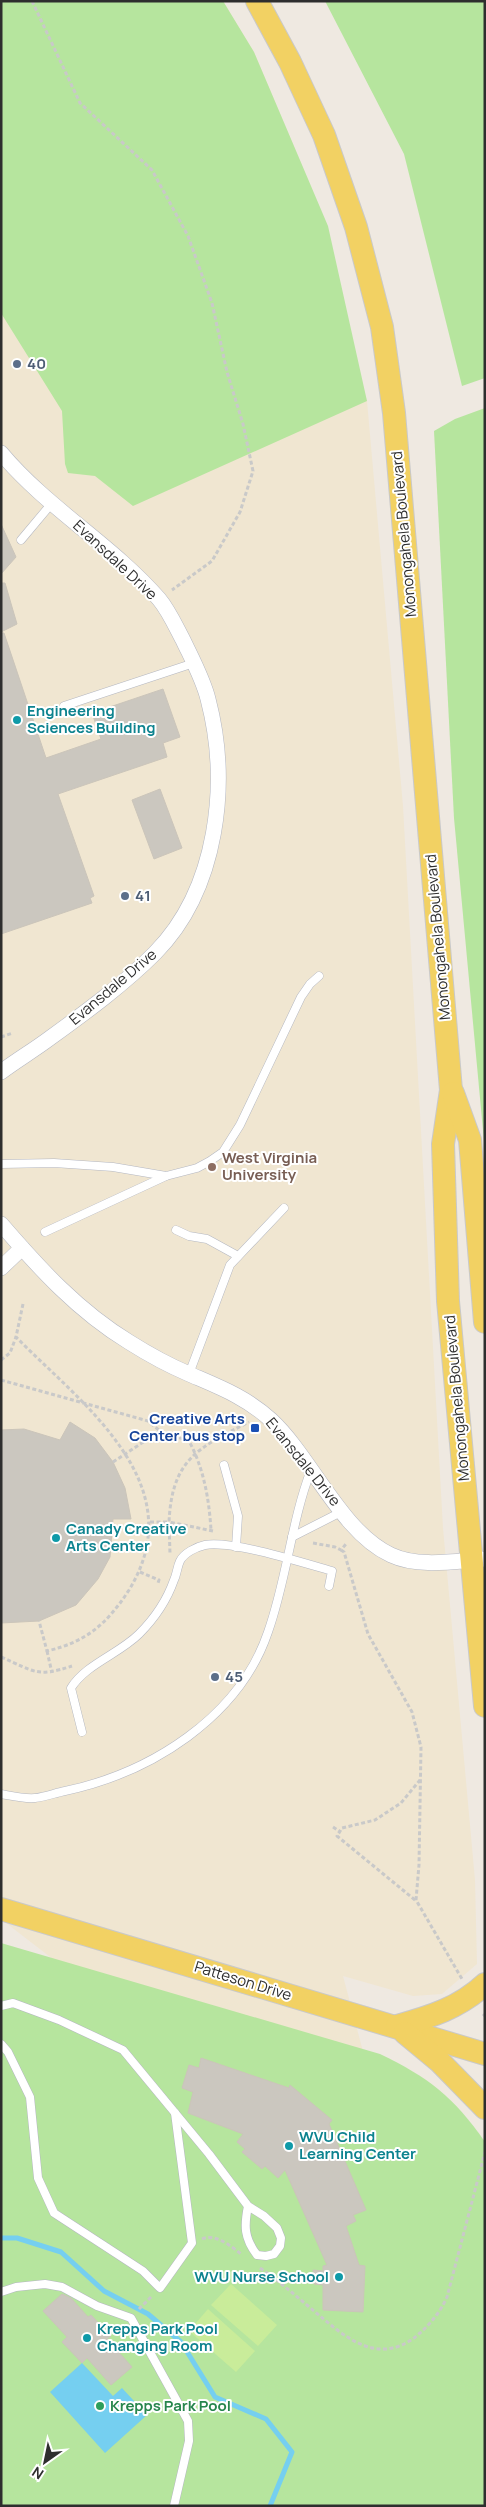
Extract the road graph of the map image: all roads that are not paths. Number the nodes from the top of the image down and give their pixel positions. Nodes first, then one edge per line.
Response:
1 (257, 1) edge
2 (1, 453) edge
3 (52, 503) junction
4 (21, 540) dead end
5 (194, 663) junction
6 (64, 706) dead end
7 (319, 976) dead end
8 (1, 1072) edge
9 (452, 1090) junction
10 (1, 1164) edge
11 (166, 1176) junction
12 (284, 1208) dead end
13 (1, 1224) edge
14 (176, 1230) dead end
15 (45, 1232) dead end
16 (22, 1248) junction
17 (238, 1256) junction
18 (1, 1268) edge
19 (484, 1316) edge
20 (189, 1374) junction
21 (224, 1465) dead end
22 (311, 1470) junction
23 (343, 1511) junction
24 (292, 1537) junction
25 (236, 1547) junction
26 (288, 1559) junction
27 (478, 1559) edge
28 (329, 1586) dead end
29 (485, 1706) edge
30 (82, 1732) dead end
31 (1, 1794) edge
32 (1, 1909) edge
33 (476, 1985) edge
34 (1, 2006) edge
35 (397, 2026) junction
36 (1, 2044) edge
37 (485, 2054) edge
38 (485, 2108) edge
39 (175, 2113) junction
40 (248, 2206) junction
41 (1, 2292) edge
42 (174, 2506) edge

1 - 9 main road, Monongahela Boulevard
2 - 3 street, Evansdale Drive
3 - 4 lane
3 - 5 street, Evansdale Drive
5 - 6 lane
5 - 8 street, Evansdale Drive
7 - 11 lane
9 - 19 main road, Monongahela Boulevard
9 - 27 main road, Monongahela Boulevard
10 - 11 lane
11 - 15 lane
12 - 17 lane
13 - 16 street, Evansdale Drive
14 - 17 lane
16 - 18 street
16 - 20 street, Evansdale Drive
17 - 20 lane
20 - 22 street, Evansdale Drive
21 - 25 lane
22 - 23 street, Evansdale Drive
22 - 24 lane
23 - 24 lane
23 - 27 street, Evansdale Drive
24 - 26 lane
25 - 26 lane
25 - 30 lane
26 - 28 lane
26 - 31 lane
27 - 29 main road, Monongahela Boulevard
32 - 35 main road, Patteson Drive
33 - 35 main road
34 - 39 lane
35 - 37 main road, Patteson Drive
35 - 38 main road
36 - 39 lane
39 - 40 lane
40 - 40 lane
41 - 42 lane

